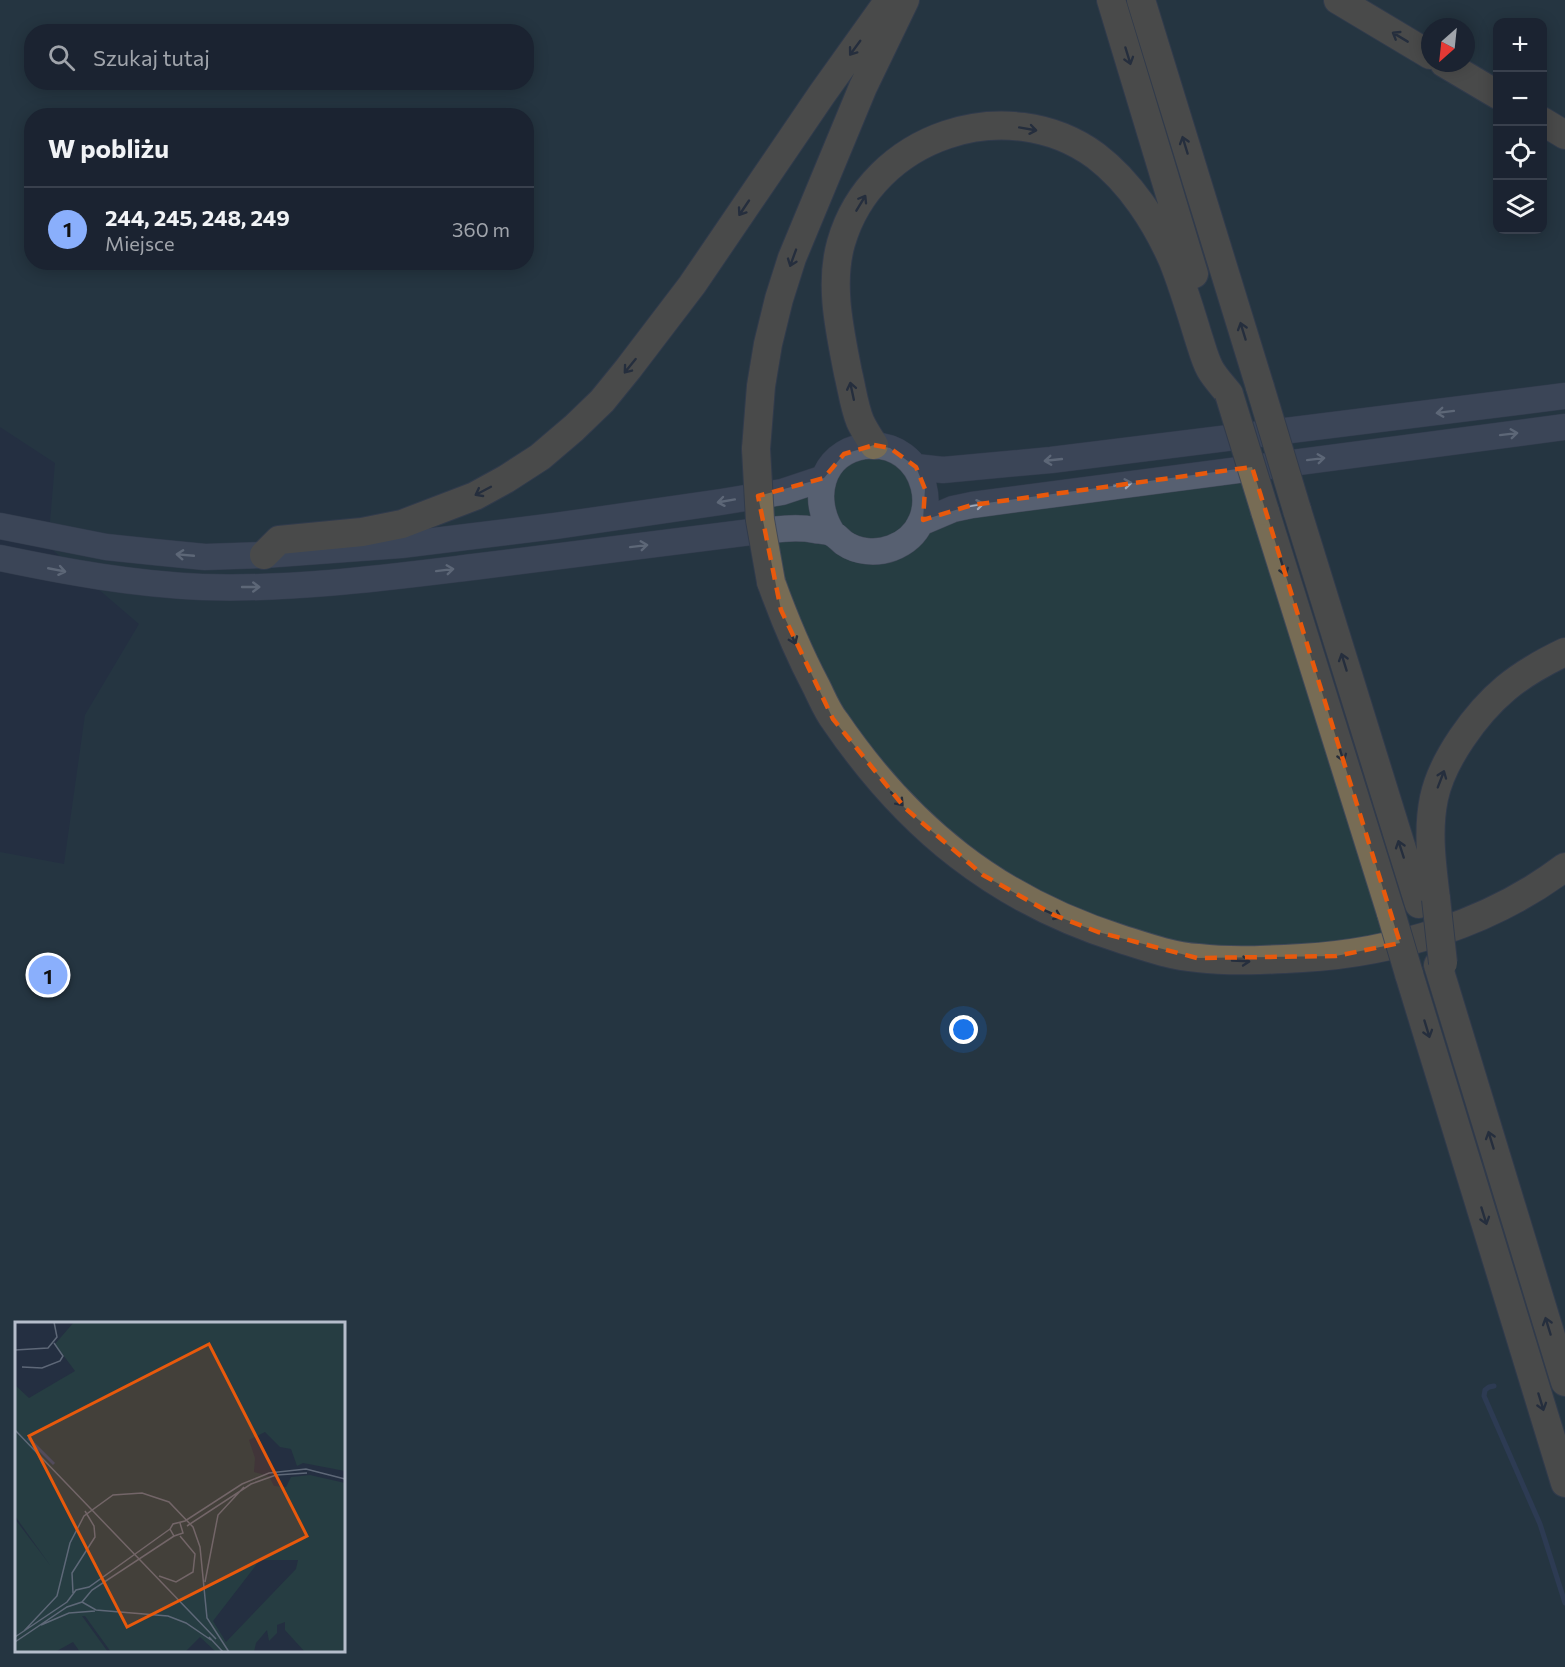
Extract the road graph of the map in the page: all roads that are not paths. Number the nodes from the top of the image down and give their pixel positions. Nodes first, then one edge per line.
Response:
1 (889, 0) edge
2 (905, 0) edge
3 (1111, 0) edge
4 (1141, 0) edge
5 (1338, 0) edge
6 (1421, 50) edge
7 (1459, 72) edge
8 (1493, 93) edge
9 (1547, 124) edge
10 (1565, 135) edge
11 (1229, 394) junction
12 (1565, 396) edge
13 (1565, 427) edge
14 (874, 445) junction
15 (916, 467) junction
16 (824, 478) junction
17 (920, 523) junction
18 (0, 526) edge
19 (833, 534) junction
20 (264, 555) junction
21 (0, 558) edge
22 (1565, 652) edge
23 (1565, 867) edge
24 (1427, 902) junction
25 (1565, 1382) edge
26 (1565, 1483) edge

1 -> 20 highway
2 -> 23 highway, bridge
3 -> 11 highway
24 -> 4 highway, bridge
6 -> 5 highway
7 - 8 highway
9 - 10 highway
14 -> 11 highway
11 -> 26 highway, bridge
12 -> 15 main road
17 -> 13 main road
14 - 15 main road
14 - 16 main road
15 - 17 main road
16 - 19 main road
16 -> 20 main road
17 - 19 main road
20 -> 18 main road
21 -> 19 main road
24 -> 22 highway
25 -> 24 highway

